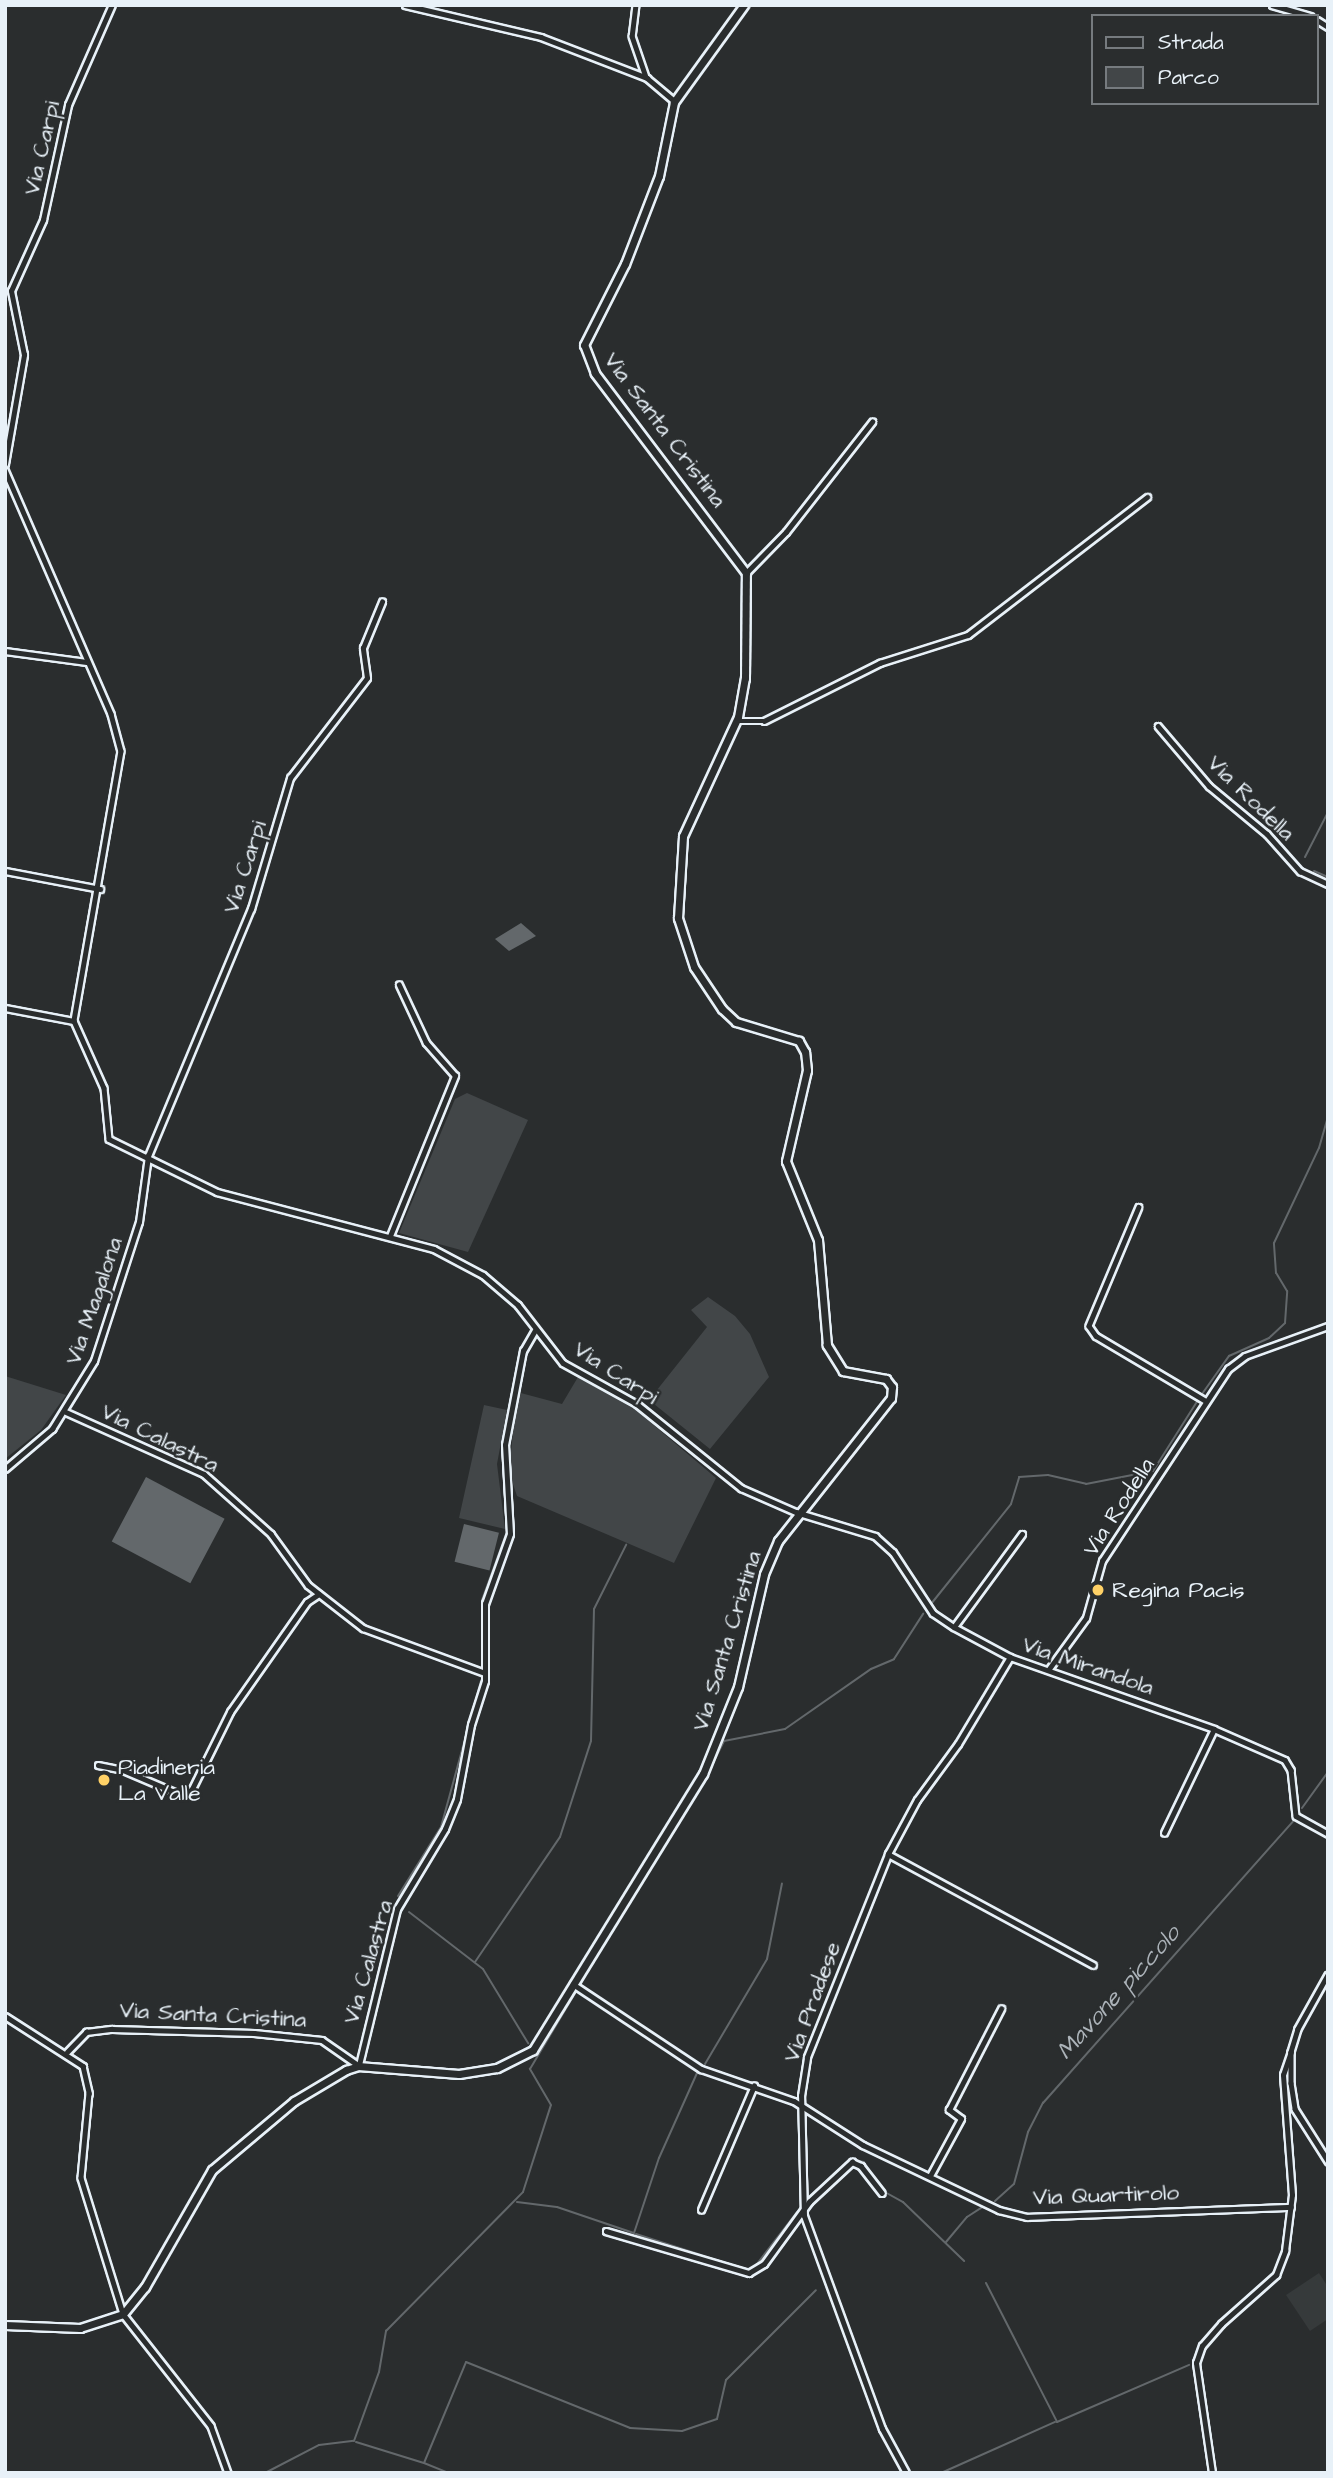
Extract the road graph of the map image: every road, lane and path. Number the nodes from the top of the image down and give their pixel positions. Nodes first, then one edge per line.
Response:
1 (112, 5) edge
2 (405, 5) edge
3 (636, 5) edge
4 (744, 5) edge
5 (1272, 5) edge
6 (1303, 14) edge
7 (647, 78) junction
8 (674, 102) junction
9 (872, 422) dead end
10 (5, 464) edge
11 (5, 470) edge
12 (1147, 497) dead end
13 (746, 573) junction
14 (382, 602) dead end
15 (5, 651) edge
16 (87, 663) junction
17 (736, 721) junction
18 (1158, 726) dead end
19 (5, 871) edge
20 (1328, 884) edge
21 (100, 889) junction
22 (399, 985) dead end
23 (5, 1008) edge
24 (74, 1021) junction
25 (148, 1156) junction
26 (1139, 1207) dead end
27 (390, 1236) junction
28 (1328, 1326) edge
29 (535, 1330) junction
30 (1206, 1401) junction
31 (66, 1412) junction
32 (5, 1469) edge
33 (796, 1512) junction
34 (1022, 1534) dead end
35 (319, 1594) junction
36 (954, 1627) junction
37 (1010, 1657) junction
38 (1049, 1669) junction
39 (485, 1673) junction
40 (1214, 1729) junction
41 (98, 1765) dead end
42 (1164, 1833) dead end
43 (1328, 1834) edge
44 (888, 1854) junction
45 (1093, 1965) dead end
46 (1328, 1975) edge
47 (573, 1984) junction
48 (1001, 2009) dead end
49 (5, 2016) edge
50 (67, 2052) junction
51 (1291, 2053) junction
52 (358, 2066) junction
53 (754, 2086) junction
54 (800, 2106) junction
55 (1328, 2161) edge
56 (930, 2176) junction
57 (883, 2193) dead end
58 (1292, 2207) junction
59 (701, 2210) dead end
60 (803, 2210) junction
61 (606, 2231) dead end
62 (123, 2314) junction
63 (5, 2325) edge
64 (228, 2473) edge
65 (906, 2473) edge
66 (1212, 2473) edge

1 - 10 street, Via Carpi
2 - 7 street
3 - 7 street
4 - 8 street, Via Santa Cristina
5 - 6 street
7 - 8 street
8 - 13 street, Via Santa Cristina
9 - 13 street
11 - 16 street, Via Carpi
12 - 17 street
13 - 17 street, Via Santa Cristina
14 - 25 street, Via Carpi
15 - 16 street
16 - 21 street, Via Carpi
17 - 33 street, Via Santa Cristina
18 - 20 street, Via Rodella
19 - 21 street
21 - 24 street, Via Carpi
22 - 27 street
23 - 24 street
24 - 25 street, Via Carpi
25 - 27 street, Via Carpi
25 - 31 street, Via Magalona
26 - 30 street
27 - 29 street, Via Carpi
28 - 30 street, Via Rodella
29 - 33 street, Via Carpi
29 - 39 street, Via Calastra
30 - 38 street, Via Rodella
31 - 32 street, Via Magalona
31 - 35 street, Via Calastra
33 - 36 street, Via Mirandola
33 - 47 street, Via Santa Cristina
34 - 36 street
35 - 39 street, Via Calastra
35 - 41 street
36 - 37 street, Via Mirandola
37 - 38 street, Via Mirandola
37 - 44 street, Via Pradese
38 - 40 street, Via Mirandola
39 - 52 street, Via Calastra
40 - 42 street
40 - 43 street, Via Mirandola
44 - 45 street
44 - 54 street, Via Pradese
46 - 51 street
47 - 52 street, Via Santa Cristina
47 - 53 street, Via Quartirolo
48 - 56 street
49 - 50 street
50 - 52 street, Via Santa Cristina
50 - 62 street
51 - 55 street
51 - 58 street
52 - 62 street
53 - 54 street, Via Quartirolo
53 - 59 street
54 - 56 street, Via Quartirolo
54 - 60 street, Via Pradese
56 - 58 street, Via Quartirolo
57 - 60 street
58 - 66 street
60 - 61 street
60 - 65 street, Via Pradese
62 - 63 street
62 - 64 street

